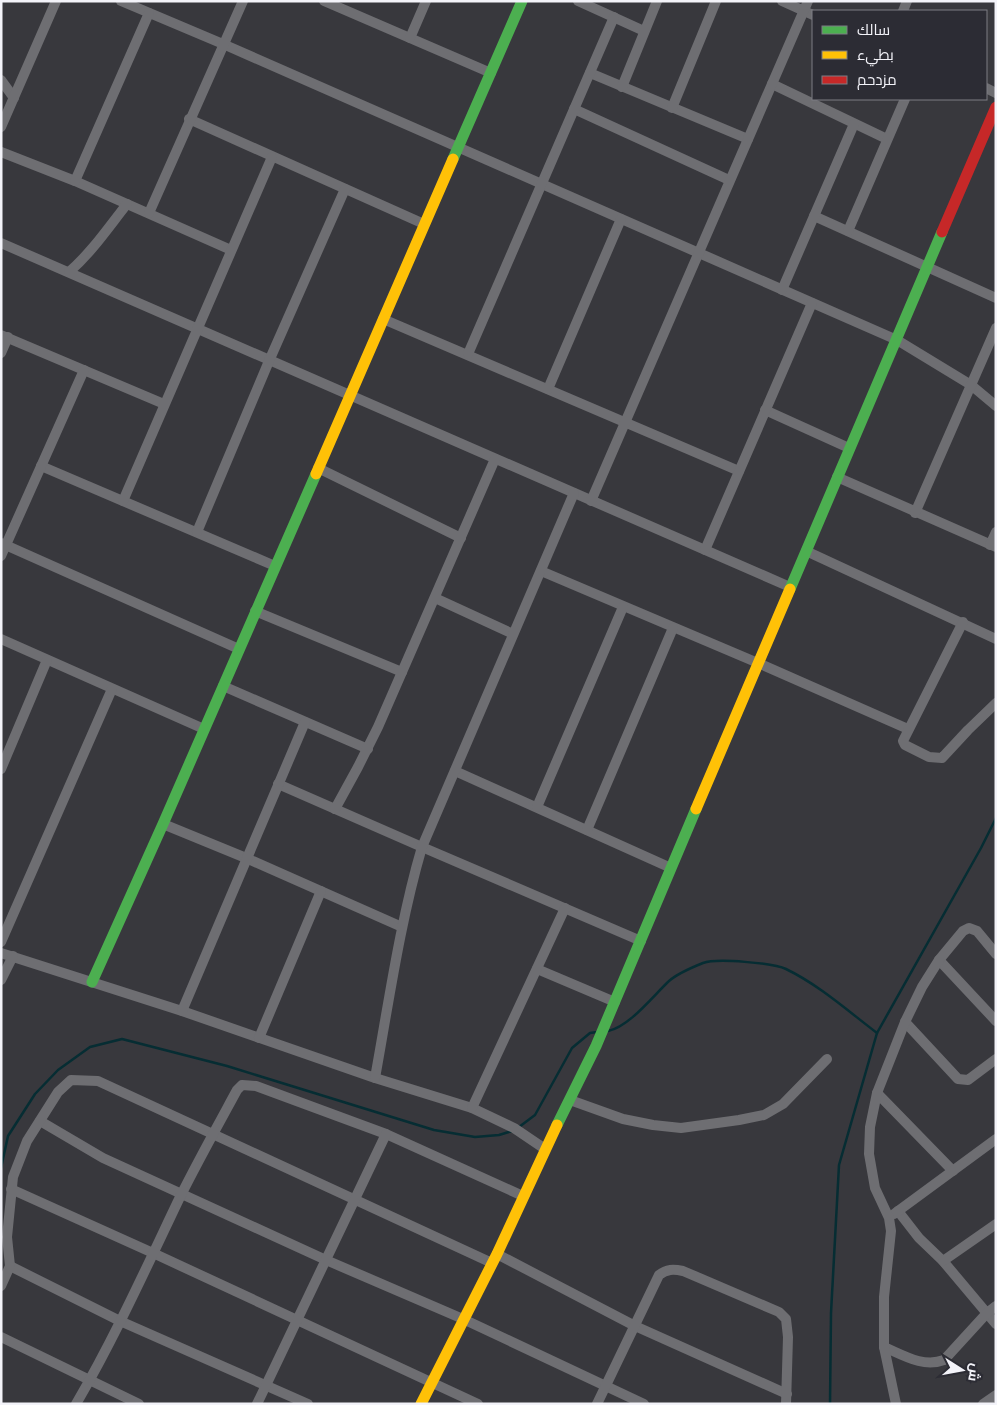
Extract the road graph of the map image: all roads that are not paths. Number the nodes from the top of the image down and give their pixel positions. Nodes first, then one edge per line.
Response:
1 (56, 1) edge
2 (121, 1) edge
3 (243, 1) edge
4 (324, 1) edge
5 (426, 1) edge
6 (522, 1) edge
7 (578, 1) edge
8 (657, 1) edge
9 (716, 1) edge
10 (782, 1) edge
11 (338, 4) edge
12 (809, 9) edge
13 (148, 14) junction
14 (614, 17) junction
15 (644, 31) junction
16 (410, 38) junction
17 (223, 44) junction
18 (491, 73) junction
19 (590, 73) junction
20 (1, 80) edge
21 (772, 84) junction
22 (622, 87) junction
23 (14, 98) junction
24 (905, 100) edge
25 (996, 107) edge
26 (672, 108) junction
27 (574, 109) junction
28 (189, 119) junction
29 (854, 124) junction
30 (1, 127) edge
31 (748, 139) junction
32 (887, 139) junction
33 (457, 148) junction
34 (1, 152) edge
35 (272, 157) junction
36 (729, 180) junction
37 (76, 181) junction
38 (542, 184) junction
39 (345, 189) junction
40 (127, 204) junction
41 (149, 213) junction
42 (814, 216) junction
43 (621, 219) junction
44 (424, 224) junction
45 (848, 231) junction
46 (1, 243) edge
47 (231, 250) junction
48 (699, 254) junction
49 (928, 267) junction
50 (69, 272) junction
51 (782, 290) junction
52 (996, 298) edge
53 (812, 303) junction
54 (382, 319) junction
55 (996, 328) edge
56 (197, 330) junction
57 (5, 336) edge
58 (897, 340) junction
59 (1, 353) edge
60 (468, 354) junction
61 (269, 361) junction
62 (84, 370) junction
63 (971, 384) junction
64 (548, 389) junction
65 (349, 396) junction
66 (164, 404) junction
67 (996, 406) edge
68 (765, 410) junction
69 (625, 422) junction
70 (850, 448) junction
71 (495, 459) junction
72 (41, 466) junction
73 (318, 468) junction
74 (739, 471) junction
75 (837, 477) junction
76 (574, 493) junction
77 (124, 501) junction
78 (591, 501) junction
79 (914, 512) junction
80 (197, 532) junction
81 (996, 532) edge
82 (461, 538) junction
83 (4, 544) edge
84 (993, 546) edge
85 (705, 550) junction
86 (806, 551) junction
87 (1, 556) edge
88 (275, 566) junction
89 (541, 571) junction
90 (790, 587) junction
91 (435, 598) junction
92 (623, 607) junction
93 (255, 611) junction
94 (963, 622) junction
95 (673, 628) junction
96 (513, 634) junction
97 (1, 639) edge
98 (996, 639) edge
99 (239, 649) junction
100 (47, 660) junction
101 (758, 663) junction
102 (402, 672) junction
103 (223, 686) junction
104 (112, 689) junction
105 (996, 703) edge
106 (305, 722) junction
107 (204, 729) junction
108 (908, 729) junction
109 (368, 749) junction
110 (1, 769) edge
111 (455, 771) junction
112 (278, 784) junction
113 (537, 808) junction
114 (335, 809) junction
115 (163, 824) junction
116 (587, 830) junction
117 (422, 847) junction
118 (246, 858) junction
119 (671, 868) junction
120 (321, 891) junction
121 (565, 908) junction
122 (402, 926) junction
123 (641, 941) junction
124 (1, 942) edge
125 (1, 953) edge
126 (996, 954) edge
127 (13, 956) junction
128 (939, 960) junction
129 (537, 969) junction
130 (1, 980) edge
131 (92, 982) junction
132 (614, 1005) junction
133 (182, 1011) junction
134 (996, 1021) edge
135 (905, 1022) junction
136 (258, 1038) junction
137 (826, 1059) dead end
138 (996, 1059) edge
139 (375, 1078) junction
140 (877, 1093) junction
141 (570, 1100) junction
142 (472, 1108) junction
143 (40, 1121) junction
144 (386, 1134) junction
145 (213, 1135) junction
146 (996, 1139) edge
147 (546, 1149) junction
148 (953, 1171) junction
149 (11, 1189) junction
150 (182, 1195) junction
151 (524, 1196) junction
152 (354, 1198) junction
153 (893, 1215) junction
154 (996, 1224) edge
155 (153, 1253) junction
156 (494, 1258) junction
157 (326, 1260) junction
158 (943, 1261) junction
159 (10, 1266) junction
160 (1, 1286) edge
161 (991, 1309) edge
162 (463, 1319) junction
163 (120, 1321) junction
164 (297, 1321) junction
165 (996, 1324) edge
166 (635, 1326) junction
167 (1, 1337) edge
168 (884, 1347) junction
169 (89, 1381) junction
170 (432, 1382) junction
171 (265, 1386) junction
172 (605, 1386) junction
173 (996, 1395) edge
174 (787, 1399) edge
175 (76, 1404) edge
176 (139, 1404) edge
177 (257, 1404) edge
178 (308, 1404) edge
179 (421, 1404) edge
180 (478, 1404) edge
181 (597, 1404) edge
182 (644, 1404) edge
183 (896, 1404) edge
184 (983, 1404) edge

1 - 23 street
2 - 13 street
3 - 17 street
4 - 11 street
5 - 16 street
6 - 18 street
7 - 14 street
8 - 15 street
9 - 26 street
10 - 12 street
11 - 16 street
12 - 21 street
13 - 17 street
13 - 37 street
14 - 15 street
14 - 19 street
15 - 22 street
16 - 18 street
17 - 28 street
17 - 33 street
18 - 33 street
19 - 22 street
19 - 27 street
20 - 23 street
21 - 29 street
21 - 31 street
22 - 26 street
23 - 30 street
24 - 32 street
25 - 49 street
26 - 31 street
27 - 36 street
27 - 38 street
28 - 35 street
28 - 41 street
29 - 32 street
29 - 42 street
31 - 36 street
32 - 45 street
33 - 38 street
33 - 44 street
34 - 37 street
35 - 39 street
35 - 47 street
36 - 48 street
37 - 40 street
38 - 43 street
38 - 60 street
39 - 44 street
39 - 61 street
40 - 41 street
40 - 50 street
41 - 47 street
42 - 45 street
42 - 51 street
43 - 48 street
43 - 64 street
44 - 54 street
45 - 49 street
46 - 50 street
47 - 56 street
48 - 51 street
48 - 69 street
49 - 52 street
49 - 58 street
50 - 56 street
51 - 53 street
53 - 58 street
53 - 68 street
54 - 60 street
54 - 65 street
55 - 63 street
56 - 61 street
56 - 66 street
57 - 59 street
57 - 62 street
58 - 63 street
58 - 70 street
60 - 64 street
61 - 65 street
61 - 80 street
62 - 66 street
62 - 72 street
63 - 67 street
63 - 79 street
64 - 69 street
65 - 71 street
65 - 73 street
66 - 77 street
68 - 70 street
68 - 74 street
69 - 74 street
69 - 78 street
70 - 75 street
71 - 76 street
71 - 82 street
72 - 77 street
72 - 83 street
73 - 82 street
73 - 88 street
74 - 85 street
75 - 79 street
75 - 86 street
76 - 78 street
76 - 89 street
77 - 80 street
78 - 85 street
79 - 84 street
80 - 88 street
81 - 84 street
82 - 91 street
83 - 87 street
83 - 99 street
85 - 90 street
86 - 90 street
86 - 94 street
88 - 93 street
89 - 92 street
89 - 96 street
90 - 101 street
91 - 96 street
91 - 102 street
92 - 95 street
92 - 113 street
93 - 99 street
93 - 102 street
94 - 98 street
94 - 108 street
95 - 101 street
95 - 116 street
96 - 111 street
97 - 100 street
99 - 103 street
100 - 104 street
100 - 110 street
101 - 108 street
101 - 119 street
102 - 109 street
103 - 106 street
103 - 107 street
104 - 107 street
104 - 124 street
105 - 108 street
106 - 109 street
106 - 112 street
107 - 115 street
109 - 114 street
111 - 113 street
111 - 117 street
112 - 114 street
112 - 118 street
113 - 116 street
114 - 117 street
115 - 118 street
115 - 131 street
116 - 119 street
117 - 121 street
117 - 122 street
118 - 120 street
118 - 133 street
119 - 123 street
120 - 122 street
120 - 136 street
121 - 123 street
121 - 129 street
122 - 139 street
123 - 132 street
125 - 127 street
126 - 128 street
127 - 130 street
127 - 131 street
128 - 134 street
128 - 135 street
129 - 132 street
129 - 142 street
131 - 133 street
132 - 141 street
133 - 136 street
135 - 138 street
135 - 140 street
136 - 139 street
137 - 141 street
139 - 142 street
140 - 148 street
140 - 153 street
141 - 147 street
142 - 147 street
143 - 145 street
143 - 149 street
143 - 150 street
144 - 145 street
144 - 151 street
144 - 152 street
145 - 150 street
145 - 152 street
146 - 148 street
147 - 151 street
148 - 153 street
149 - 155 street
149 - 159 street
150 - 155 street
150 - 157 street
151 - 156 street
152 - 156 street
152 - 157 street
153 - 158 street
153 - 168 street
154 - 158 street
155 - 163 street
155 - 164 street
156 - 162 street
156 - 166 street
157 - 162 street
157 - 164 street
158 - 161 street
159 - 160 street
159 - 163 street
161 - 165 street
161 - 168 street
162 - 170 street
162 - 172 street
163 - 169 street
163 - 171 street
164 - 170 street
164 - 171 street
166 - 172 street
166 - 174 street
166 - 174 street
167 - 169 street
168 - 183 street
169 - 175 street
169 - 176 street
170 - 179 street
170 - 180 street
171 - 177 street
171 - 178 street
172 - 181 street
172 - 182 street
173 - 184 street

